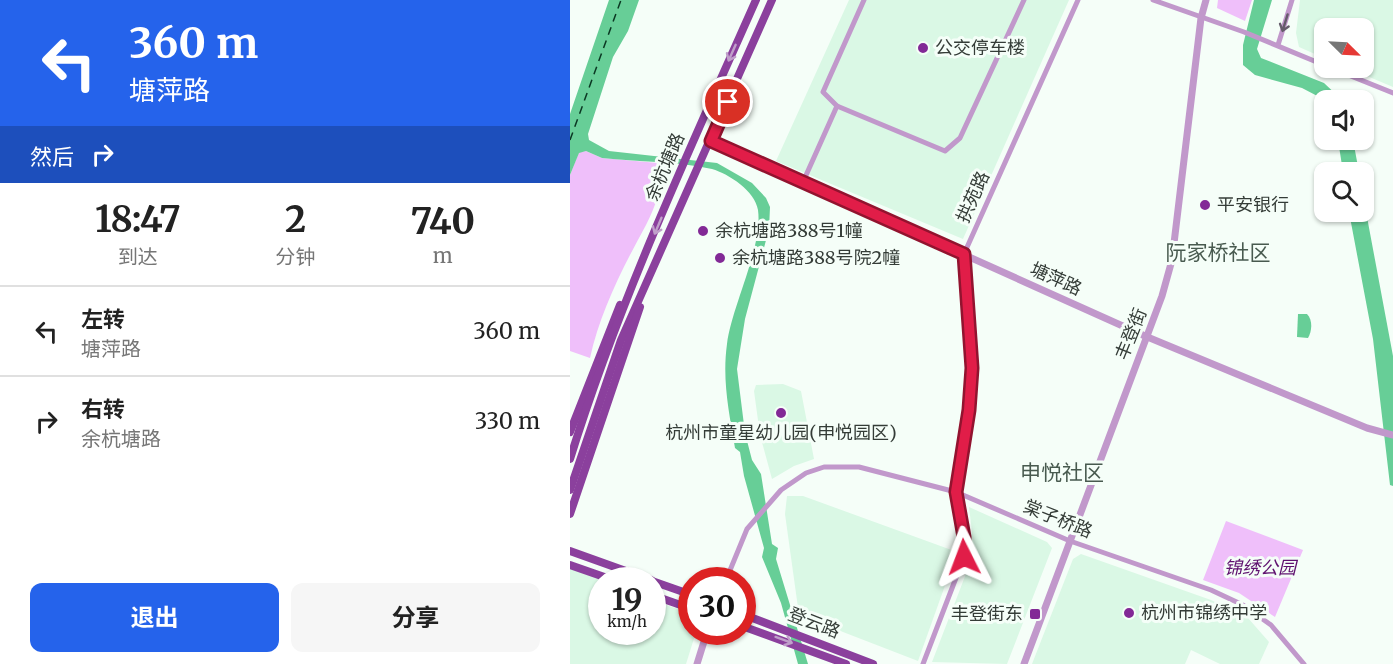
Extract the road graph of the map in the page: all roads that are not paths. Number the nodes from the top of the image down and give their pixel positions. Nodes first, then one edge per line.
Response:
1 (756, 0) edge
2 (772, 0) edge
3 (864, 0) edge
4 (1024, 0) edge
5 (1078, 0) edge
6 (1153, 0) edge
7 (1206, 0) edge
8 (1292, 0) edge
9 (1201, 18) junction
10 (1278, 45) junction
11 (1314, 61) edge
12 (1356, 78) edge
13 (1393, 93) edge
14 (837, 106) junction
15 (711, 141) junction
16 (803, 182) junction
17 (964, 254) junction
18 (651, 269) junction
19 (634, 282) junction
20 (1145, 336) junction
21 (570, 432) edge
22 (1393, 435) edge
23 (570, 459) edge
24 (570, 490) edge
25 (956, 492) junction
26 (570, 514) edge
27 (1070, 541) junction
28 (570, 551) edge
29 (570, 565) edge
30 (614, 567) edge
31 (731, 567) edge
32 (588, 571) edge
33 (756, 619) edge
34 (756, 631) edge
35 (703, 645) edge
36 (697, 664) edge
37 (846, 664) edge
38 (873, 664) edge
39 (922, 664) edge
40 (1024, 664) edge
41 (1304, 664) edge

1 -> 19 main road, 余杭塘路
2 - 15 main road, 余杭塘路
3 - 14 street
4 - 14 street
5 - 17 street, 拱苑路
6 - 9 street
7 - 9 street, 丰登街
8 -> 10 street
9 - 10 street
9 - 20 street, 丰登街
10 - 11 street
12 - 13 street
14 - 16 street
15 - 16 street, 塘萍路
15 - 18 main road, 余杭塘路
16 - 17 street, 塘萍路
17 - 20 street, 塘萍路
17 - 25 street, 拱苑路
18 - 24 main road, 余杭塘路
18 - 26 main road, 余杭塘路
19 - 21 main road, 余杭塘路
19 - 23 main road, 余杭塘路
20 - 22 street, 塘萍路
20 - 27 street, 丰登街
25 - 27 street, 棠子桥路
25 - 31 street, 棠子桥路
25 - 39 street, 拱苑路
27 - 40 street, 丰登街
27 - 41 street, 棠子桥路
28 - 30 main road
29 - 32 main road
33 - 38 main road, 登云路
34 -> 37 main road, 登云路
35 - 36 street

